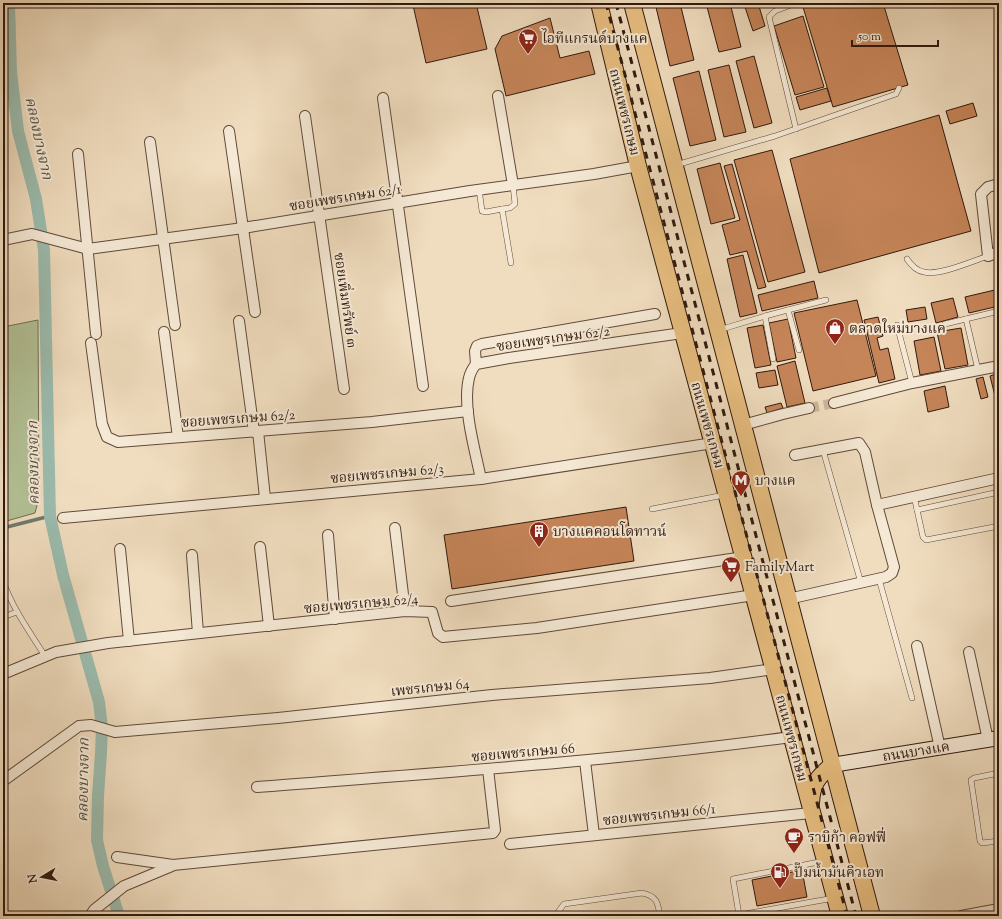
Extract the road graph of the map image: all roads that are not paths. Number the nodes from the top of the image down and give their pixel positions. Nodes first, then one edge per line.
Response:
1 (599, 3) edge
2 (632, 3) edge
3 (796, 3) edge
4 (899, 88) dead end
5 (498, 96) dead end
6 (383, 98) dead end
7 (305, 116) dead end
8 (796, 129) junction
9 (229, 131) dead end
10 (150, 142) dead end
11 (78, 154) dead end
12 (638, 166) junction
13 (675, 166) junction
14 (999, 184) edge
15 (513, 185) junction
16 (479, 189) junction
17 (398, 203) junction
18 (502, 209) junction
19 (319, 216) junction
20 (242, 228) junction
21 (3, 240) edge
22 (163, 240) junction
23 (88, 249) junction
24 (999, 252) edge
25 (988, 256) junction
26 (907, 259) dead end
27 (511, 263) dead end
28 (826, 300) dead end
29 (788, 310) junction
30 (999, 311) edge
31 (255, 312) dead end
32 (655, 314) dead end
33 (765, 316) junction
34 (966, 319) junction
35 (239, 321) dead end
36 (945, 324) dead end
37 (175, 325) dead end
38 (897, 325) dead end
39 (718, 330) junction
40 (164, 332) dead end
41 (545, 333) junction
42 (682, 333) junction
43 (505, 340) junction
44 (799, 350) dead end
45 (549, 352) junction
46 (509, 358) junction
47 (773, 359) dead end
48 (476, 364) junction
49 (999, 366) edge
50 (978, 370) junction
51 (912, 383) junction
52 (423, 386) dead end
53 (344, 390) dead end
54 (834, 403) tunnel mouth
55 (809, 408) tunnel mouth
56 (468, 411) junction
57 (743, 425) junction
58 (256, 432) junction
59 (178, 437) junction
60 (713, 443) junction
61 (823, 450) junction
62 (795, 455) dead end
63 (999, 478) edge
64 (481, 479) junction
65 (999, 492) edge
66 (727, 495) junction
67 (914, 496) junction
68 (265, 498) junction
69 (876, 505) junction
70 (652, 509) dead end
71 (917, 510) junction
72 (63, 518) dead end
73 (999, 526) edge
74 (395, 528) dead end
75 (328, 535) dead end
76 (260, 547) dead end
77 (120, 549) dead end
78 (192, 555) dead end
79 (744, 557) junction
80 (880, 578) junction
81 (3, 581) edge
82 (861, 583) junction
83 (754, 595) junction
84 (788, 598) junction
85 (451, 601) dead end
86 (17, 612) junction
87 (405, 612) junction
88 (3, 617) edge
89 (335, 619) junction
90 (269, 626) junction
91 (198, 633) junction
92 (129, 641) junction
93 (917, 646) dead end
94 (969, 652) dead end
95 (45, 656) junction
96 (774, 669) junction
97 (3, 674) edge
98 (912, 698) dead end
99 (791, 737) junction
100 (994, 739) edge
101 (940, 748) junction
102 (585, 761) junction
103 (832, 765) junction
104 (488, 769) junction
105 (999, 773) edge
106 (3, 781) edge
107 (257, 787) dead end
108 (811, 813) junction
109 (594, 835) junction
110 (999, 841) edge
111 (510, 844) dead end
112 (117, 857) dead end
113 (824, 861) junction
114 (173, 865) junction
115 (835, 897) junction
116 (999, 909) edge
117 (92, 913) edge
118 (557, 916) edge
119 (660, 916) edge
120 (840, 916) edge
121 (872, 916) edge
122 (961, 916) edge

1 - 12 main road, ถนนเพชรเกษม
2 - 13 main road
3 - 8 lane
4 - 8 lane
5 - 15 street
6 - 17 street
7 - 19 street, ซอยเพิ่มทรัพย์ ๓
8 - 13 lane
9 - 20 street
10 - 22 street
11 - 23 street, ซอยเพชรเกษม 62/2
12 - 15 street, ซอยเพชรเกษม 62/1
12 - 42 main road, ถนนเพชรเกษม
13 - 39 main road
14 - 25 street
15 - 16 street, ซอยเพชรเกษม 62/1
15 - 18 lane
16 - 17 street, ซอยเพชรเกษม 62/1
16 - 18 lane
17 - 19 street, ซอยเพชรเกษม 62/1
17 - 52 street
18 - 27 lane
19 - 20 street, ซอยเพชรเกษม 62/1
19 - 53 street, ซอยเพิ่มทรัพย์ ๓
20 - 22 street, ซอยเพชรเกษม 62/1
20 - 31 street
21 - 23 street, ซอยเพชรเกษม 62/1
22 - 23 street, ซอยเพชรเกษม 62/1
22 - 37 street
23 - 59 street, ซอยเพชรเกษม 62/2
24 - 25 street
25 - 26 lane
28 - 29 lane
29 - 33 lane
29 - 44 lane
30 - 34 lane
32 - 41 street
33 - 39 lane
33 - 47 lane
34 - 36 lane
34 - 50 lane
35 - 58 street
38 - 51 lane
39 - 57 main road
40 - 59 street
41 - 43 street
41 - 45 street
42 - 45 street, ซอยเพชรเกษม 62/2
42 - 60 main road, ถนนเพชรเกษม
43 - 46 street
43 - 48 street
45 - 46 street, ซอยเพชรเกษม 62/2
46 - 48 street, ซอยเพชรเกษม 62/2
48 - 56 street
49 - 50 street
50 - 51 street
51 - 54 street
55 - 57 street
56 - 58 street, ซอยเพชรเกษม 62/2
56 - 64 street
57 - 84 main road
58 - 59 street, ซอยเพชรเกษม 62/2
58 - 68 street
60 - 64 street, ซอยเพชรเกษม 62/3
60 - 66 main road, ถนนเพชรเกษม
61 - 62 street
61 - 69 street
61 - 82 lane
63 - 67 street
64 - 68 street, ซอยเพชรเกษม 62/3
65 - 71 lane
66 - 70 lane
66 - 79 main road, ถนนเพชรเกษม
67 - 69 street
67 - 71 lane
68 - 72 street, ซอยเพชรเกษม 62/3
69 - 80 street
71 - 73 lane
74 - 87 street
75 - 89 street
76 - 90 street
77 - 92 street
78 - 91 street
79 - 83 main road, ถนนเพชรเกษม
79 - 85 street
80 - 82 street
80 - 98 lane
81 - 86 lane
82 - 84 street
83 - 87 street, ซอยเพชรเกษม 62/4
83 - 96 main road, ถนนเพชรเกษม
84 - 103 main road
86 - 88 lane
86 - 95 lane
87 - 89 street, ซอยเพชรเกษม 62/4
89 - 90 street, ซอยเพชรเกษม 62/4
90 - 91 street, ซอยเพชรเกษม 62/4
91 - 92 street, ซอยเพชรเกษม 62/4
92 - 95 street, ซอยเพชรเกษม 62/4
93 - 101 street
94 - 100 street
95 - 97 street, ซอยเพชรเกษม 62/4
96 - 99 main road, ถนนเพชรเกษม
96 - 106 street, เพชรเกษม 64
99 - 102 street, ซอยเพชรเกษม 66
99 - 108 main road, ถนนเพชรเกษม
100 - 101 main road, ถนนบางแค
101 - 103 main road, ถนนบางแค
102 - 104 street, ซอยเพชรเกษม 66
102 - 109 street
103 - 108 main road
103 - 121 main road
104 - 107 street, ซอยเพชรเกษม 66
104 - 114 street
105 - 110 lane
108 - 109 street, ซอยเพชรเกษม 66/1
108 - 113 main road, ถนนเพชรเกษม
109 - 111 street, ซอยเพชรเกษม 66/1
112 - 114 street
113 - 115 main road, ถนนเพชรเกษม
113 - 115 lane
114 - 117 street
115 - 120 main road, ถนนเพชรเกษม
116 - 122 street
118 - 119 lane

